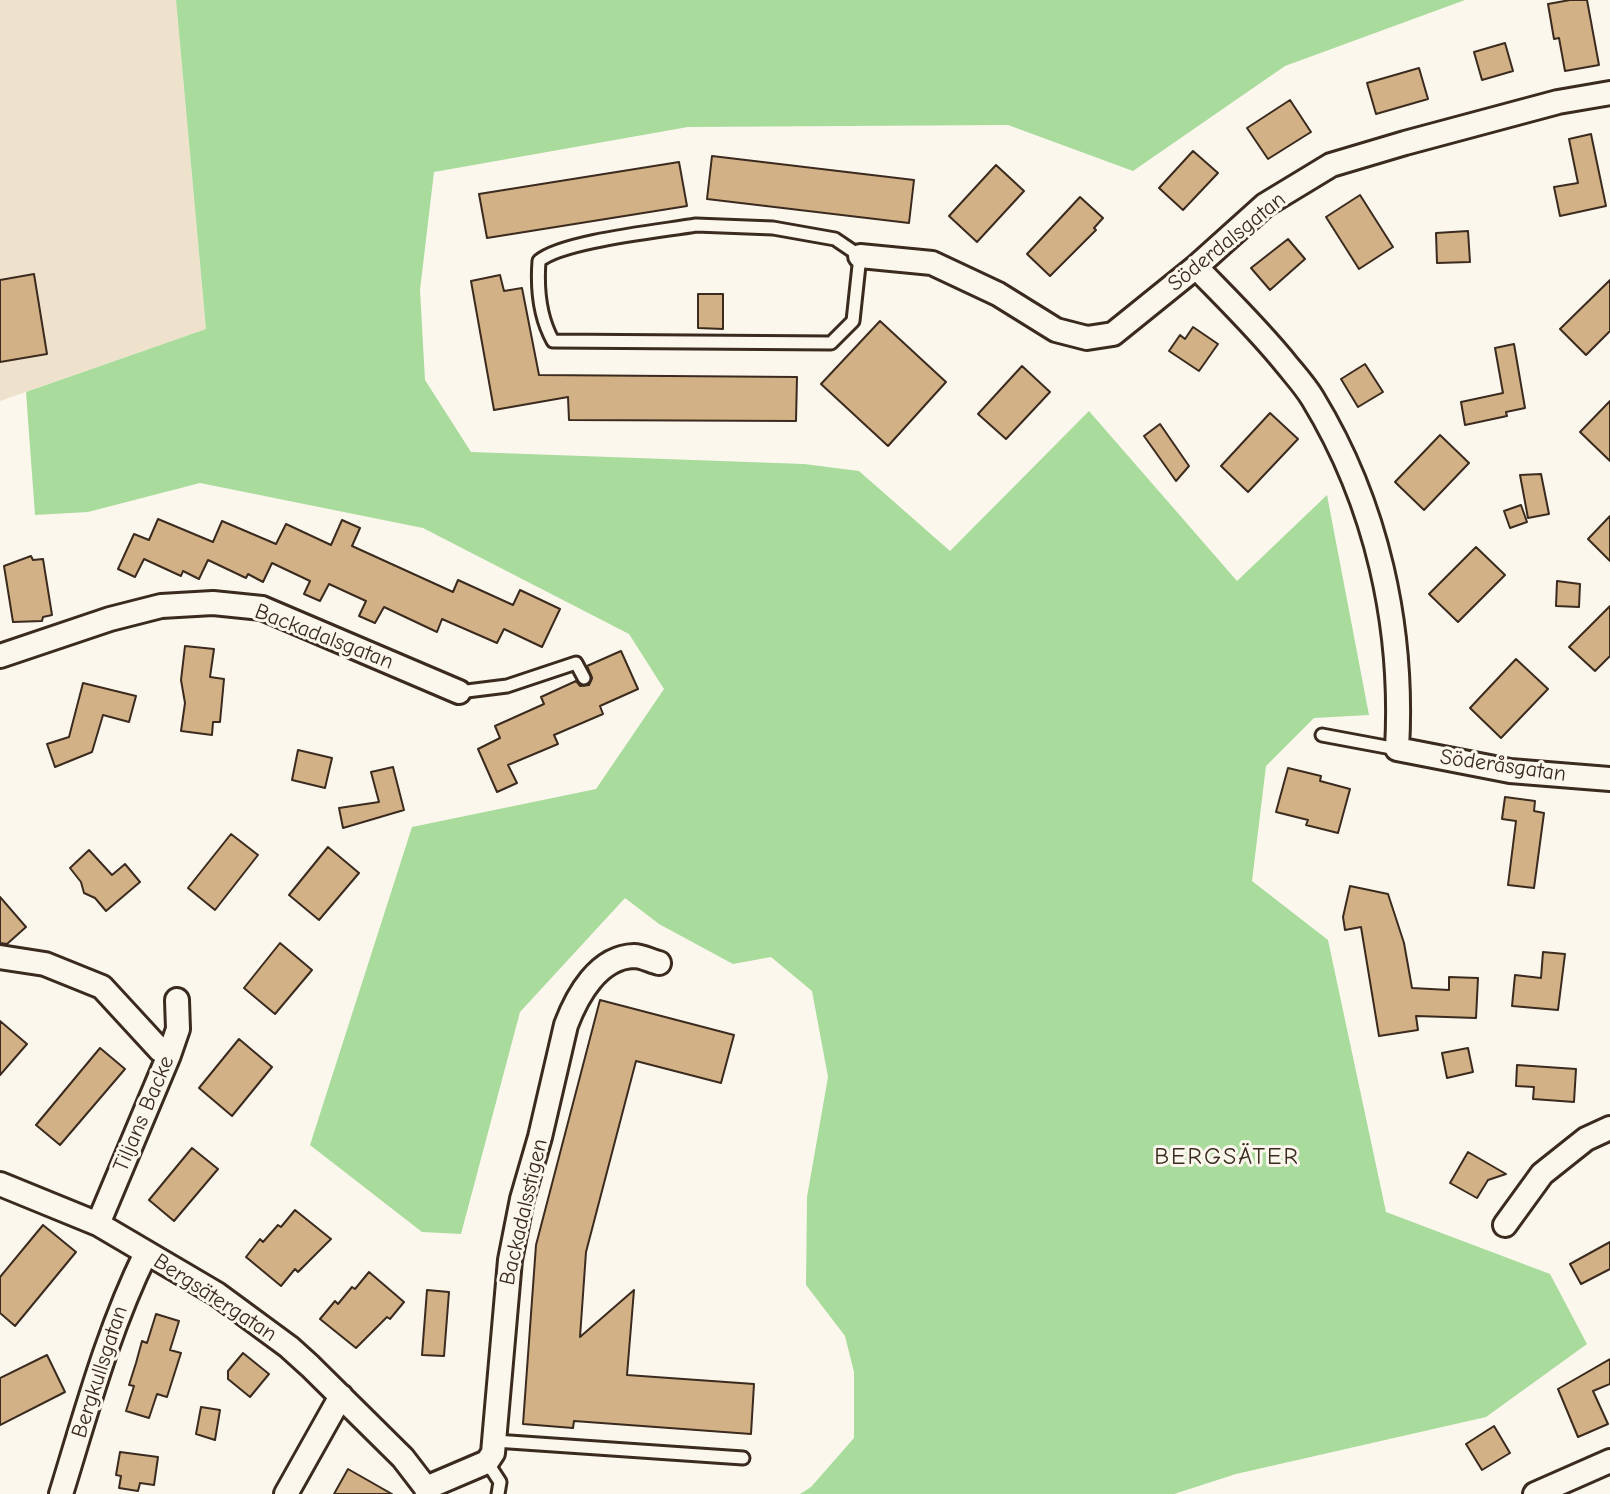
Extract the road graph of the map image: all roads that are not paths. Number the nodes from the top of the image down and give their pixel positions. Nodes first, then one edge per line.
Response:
1 (1610, 93) edge
2 (860, 256) junction
3 (1196, 267) junction
4 (0, 656) edge
5 (584, 678) dead end
6 (459, 692) joint
7 (1322, 735) dead end
8 (1397, 749) junction
9 (1610, 779) edge
10 (0, 957) edge
11 (659, 963) dead end
12 (177, 1000) dead end
13 (169, 1055) junction
14 (1610, 1128) edge
15 (0, 1184) edge
16 (98, 1224) junction
17 (1505, 1225) dead end
18 (146, 1253) junction
19 (341, 1396) junction
20 (491, 1452) junction
21 (743, 1458) dead end
22 (1610, 1461) edge
23 (427, 1491) edge
24 (61, 1494) edge
25 (286, 1494) edge
26 (498, 1494) edge
27 (1535, 1494) edge

1 - 3 street, Söderdalsgatan
2 - 2 lane
2 - 3 street, Söderdalsgatan
3 - 8 street
4 - 6 street, Backadalsgatan
5 - 6 lane
7 - 8 lane
8 - 9 street, Söderåsgatan
10 - 13 street
11 - 20 street, Backadalsstigen
12 - 13 street, Tiljans Backe
13 - 16 street, Tiljans Backe
14 - 17 street
15 - 16 street, Bergsätergatan
16 - 18 street, Bergsätergatan
18 - 19 street, Bergsätergatan
18 - 24 street, Bergkullsgatan
19 - 23 street, Bergsätergatan
19 - 25 street
20 - 21 lane
20 - 23 street
20 - 26 lane
22 - 27 street

